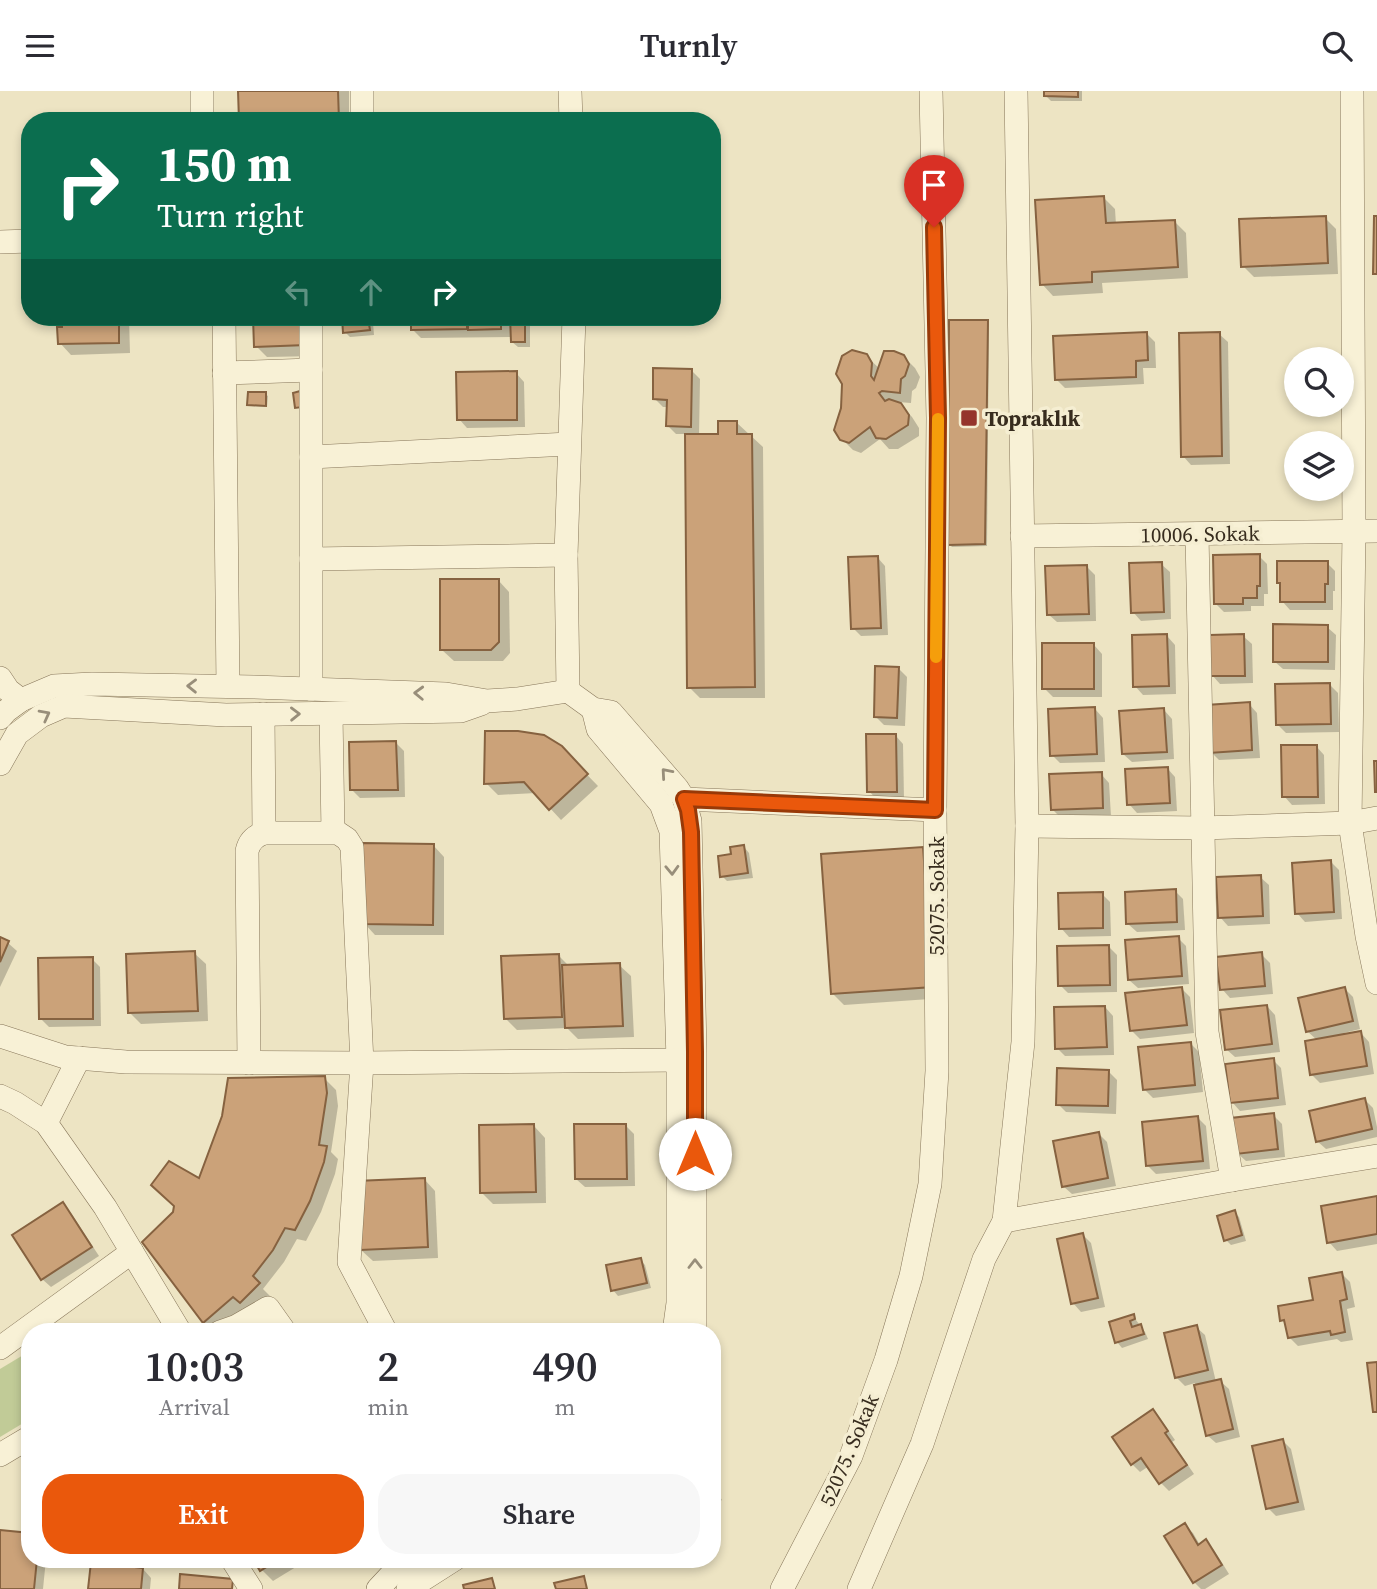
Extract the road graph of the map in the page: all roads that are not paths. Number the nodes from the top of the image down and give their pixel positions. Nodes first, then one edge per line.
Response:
1 (202, 91) edge
2 (362, 91) edge
3 (570, 91) edge
4 (931, 91) edge
5 (1016, 91) edge
6 (1352, 91) edge
7 (202, 112) edge
8 (362, 112) edge
9 (571, 112) edge
10 (21, 241) edge
11 (0, 242) edge
12 (224, 326) edge
13 (311, 326) edge
14 (574, 326) edge
15 (311, 370) junction
16 (225, 373) junction
17 (569, 444) junction
18 (311, 457) junction
19 (1366, 531) edge
20 (1197, 534) junction
21 (1022, 536) junction
22 (566, 555) junction
23 (311, 559) junction
24 (0, 678) edge
25 (228, 686) junction
26 (311, 689) junction
27 (568, 691) junction
28 (21, 701) junction
29 (487, 701) junction
30 (593, 709) junction
31 (263, 714) junction
32 (331, 714) junction
33 (0, 718) edge
34 (0, 764) edge
35 (684, 799) junction
36 (935, 810) junction
37 (1377, 818) edge
38 (1350, 823) junction
39 (1027, 826) junction
40 (1202, 828) junction
41 (333, 832) junction
42 (264, 833) junction
43 (1377, 983) edge
44 (0, 1036) edge
45 (79, 1058) junction
46 (678, 1060) junction
47 (249, 1063) junction
48 (362, 1063) junction
49 (0, 1096) edge
50 (46, 1123) junction
51 (1377, 1156) edge
52 (1232, 1180) junction
53 (1004, 1221) junction
54 (132, 1252) junction
55 (34, 1323) edge
56 (175, 1323) edge
57 (241, 1323) edge
58 (279, 1323) edge
59 (381, 1323) edge
60 (675, 1323) edge
61 (695, 1323) edge
62 (21, 1333) edge
63 (0, 1348) edge
64 (21, 1442) edge
65 (0, 1455) edge
66 (238, 1568) edge
67 (402, 1568) edge
68 (441, 1568) edge
69 (251, 1589) edge
70 (379, 1589) edge
71 (408, 1589) edge
72 (782, 1589) edge
73 (859, 1589) edge

1 - 7 street
2 - 8 street
3 - 9 street
4 - 36 street, 52075. Sokak
5 - 21 street
6 - 19 street
10 - 11 street
12 - 16 street
13 - 15 street
14 - 17 street
15 - 16 street
15 - 18 street
16 - 25 street
17 - 18 street
17 - 22 street
18 - 23 street
19 - 20 street, 10006. Sokak
19 - 38 street
20 - 21 street, 10006. Sokak
20 - 40 street
21 - 39 street
22 - 23 street
22 - 27 street
23 - 26 street
24 - 28 street
25 - 26 street
25 -> 28 street
29 -> 26 street
27 - 29 street
27 - 30 street
28 - 33 street
29 - 32 street
35 -> 30 street
30 -> 46 street
31 -> 32 street
34 -> 31 street
31 - 42 street
32 - 41 street
35 - 36 street
61 -> 35 street
36 - 72 street, 52075. Sokak
37 - 38 street
38 - 40 street
38 - 43 street
39 - 40 street
39 - 53 street
40 - 52 street
41 - 42 street
41 - 48 street
42 - 47 street
44 - 45 street
45 - 47 street
45 - 50 street
46 - 48 street
46 - 60 street
47 - 48 street
48 - 59 street
49 - 50 street
50 - 54 street
51 - 52 street
52 - 53 street
53 - 73 street
54 - 55 street
54 - 56 street
57 - 58 street
62 - 63 street
64 - 65 street
66 - 69 street
67 - 70 street
68 - 71 street

